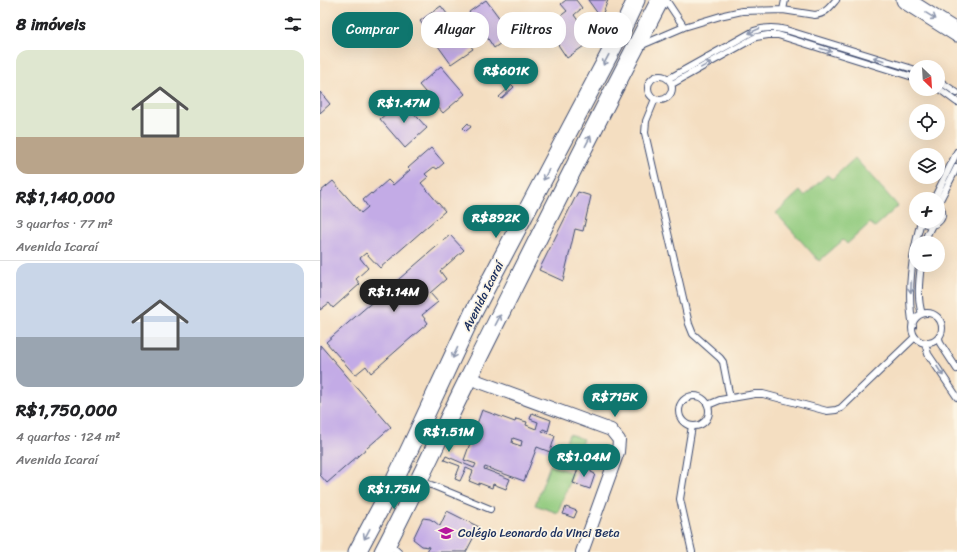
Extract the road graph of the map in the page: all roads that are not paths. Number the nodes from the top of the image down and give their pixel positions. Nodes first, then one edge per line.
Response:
1 (636, 0) edge
2 (660, 0) edge
3 (666, 0) edge
4 (785, 0) edge
5 (836, 0) edge
6 (905, 0) edge
7 (783, 10) junction
8 (684, 27) junction
9 (957, 33) edge
10 (635, 47) junction
11 (909, 68) edge
12 (909, 76) edge
13 (670, 81) junction
14 (945, 85) edge
15 (945, 93) edge
16 (957, 93) edge
17 (655, 99) junction
18 (957, 102) edge
19 (957, 152) edge
20 (957, 167) edge
21 (937, 192) edge
22 (944, 192) edge
23 (919, 228) edge
24 (920, 272) edge
25 (922, 314) junction
26 (913, 326) junction
27 (915, 337) junction
28 (939, 338) junction
29 (925, 343) junction
30 (957, 369) edge
31 (469, 378) junction
32 (730, 398) junction
33 (957, 398) edge
34 (708, 406) junction
35 (421, 426) junction
36 (692, 426) junction
37 (419, 481) junction
38 (389, 492) junction
39 (410, 501) junction
40 (490, 509) dead end
41 (390, 549) edge
42 (357, 552) edge
43 (582, 552) edge
44 (692, 552) edge

1 -> 35 main road, Avenida Icaraí
2 - 10 main road, Avenida Icaraí
3 - 8 lane
4 - 7 lane
5 - 7 lane
6 -> 9 main road
7 - 8 lane
8 - 10 lane
31 -> 10 main road, Avenida Icaraí
11 -> 13 lane
13 -> 12 lane
13 - 17 lane
13 - 17 lane
14 - 16 lane
15 - 18 lane
17 - 32 lane
19 - 21 lane
20 - 22 lane
23 -> 26 lane
24 - 25 lane
25 - 26 lane
25 - 28 lane
26 - 27 lane
27 - 29 lane
27 - 32 lane
28 - 29 lane
28 - 30 lane
29 -> 33 lane
31 - 37 main road, Avenida Icaraí
31 - 43 street
32 - 34 lane
34 - 36 lane
34 - 36 lane
35 - 37 main road
35 - 38 main road, Avenida Icaraí
36 - 44 lane
37 - 39 main road, Avenida Icaraí
37 - 40 lane
38 - 39 main road
38 -> 42 main road, Avenida Icaraí
39 - 41 main road, Avenida Icaraí

